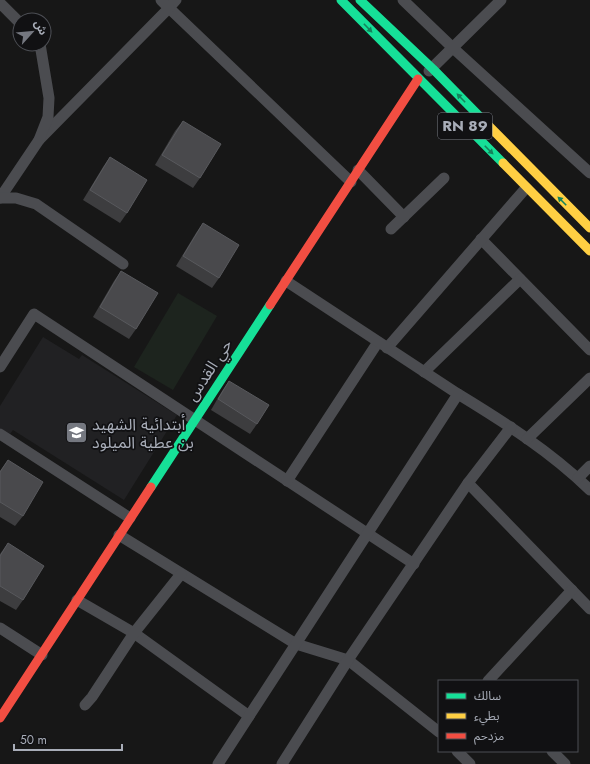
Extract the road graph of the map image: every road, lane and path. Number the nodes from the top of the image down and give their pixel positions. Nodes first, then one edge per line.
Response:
1 (341, 0) edge
2 (360, 0) edge
3 (403, 0) edge
4 (501, 0) edge
5 (0, 2) edge
6 (169, 3) edge
7 (12, 15) edge
8 (453, 48) junction
9 (41, 52) edge
10 (433, 69) junction
11 (418, 79) junction
12 (39, 140) junction
13 (358, 170) junction
14 (590, 173) edge
15 (444, 178) dead end
16 (351, 182) junction
17 (526, 188) junction
18 (0, 198) edge
19 (404, 217) junction
20 (590, 228) edge
21 (391, 229) dead end
22 (481, 239) junction
23 (590, 251) edge
24 (123, 264) dead end
25 (520, 279) junction
26 (286, 281) junction
27 (383, 345) junction
28 (590, 350) edge
29 (0, 367) edge
30 (424, 372) junction
31 (590, 378) edge
32 (458, 394) junction
33 (194, 420) junction
34 (511, 427) junction
35 (0, 434) edge
36 (527, 439) junction
37 (590, 466) edge
38 (578, 478) junction
39 (287, 480) junction
40 (468, 483) junction
41 (590, 490) edge
42 (130, 518) junction
43 (368, 534) junction
44 (119, 536) junction
45 (414, 564) junction
46 (180, 574) junction
47 (572, 590) junction
48 (77, 600) junction
49 (590, 609) edge
50 (0, 628) edge
51 (134, 633) junction
52 (296, 644) junction
53 (42, 655) junction
54 (348, 660) junction
55 (489, 680) edge
56 (85, 705) dead end
57 (249, 716) junction
58 (0, 718) edge
59 (438, 731) edge
60 (458, 752) edge
61 (553, 752) edge
62 (218, 764) edge
63 (282, 764) edge
64 (470, 764) edge
65 (565, 764) edge

1 -> 11 street, RN 89
2 - 10 street, RN 89
3 - 8 street
4 - 8 street
5 - 7 street
6 - 12 street
6 - 16 street
8 - 10 street
8 - 14 street
9 - 12 street
10 - 11 street
20 -> 10 street, RN 89
11 - 13 street, حي القدس
11 -> 17 street, RN 89
12 - 18 street
13 - 16 street, حي القدس
13 - 19 street
15 - 19 street
16 - 26 street, حي القدس
17 - 22 street
17 - 23 street, RN 89
18 - 24 street
19 - 21 street
22 - 25 street
22 - 27 street
25 - 28 street
25 - 30 street
26 - 27 street
26 - 33 street, حي القدس
27 - 30 street
27 - 39 street
29 - 33 street
30 - 32 street
31 - 36 street
32 - 34 street
32 - 43 street
33 - 39 street
33 - 42 street, حي القدس
34 - 36 street
34 - 40 street
35 - 42 street
36 - 38 street
37 - 38 street
38 - 41 street
39 - 43 street
40 - 45 street
40 - 47 street
42 - 44 street, حي القدس
43 - 45 street
43 - 52 street
44 - 46 street
44 - 48 street, حي القدس
45 - 54 street
46 - 51 street
46 - 52 street
47 - 49 street
47 - 55 street
48 - 51 street
48 - 53 street, حي القدس
50 - 53 street
51 - 56 street
51 - 57 street
52 - 54 street
52 - 57 street
53 - 58 street, حي القدس
54 - 59 street
54 - 63 street
57 - 62 street
60 - 64 street
61 - 65 street

